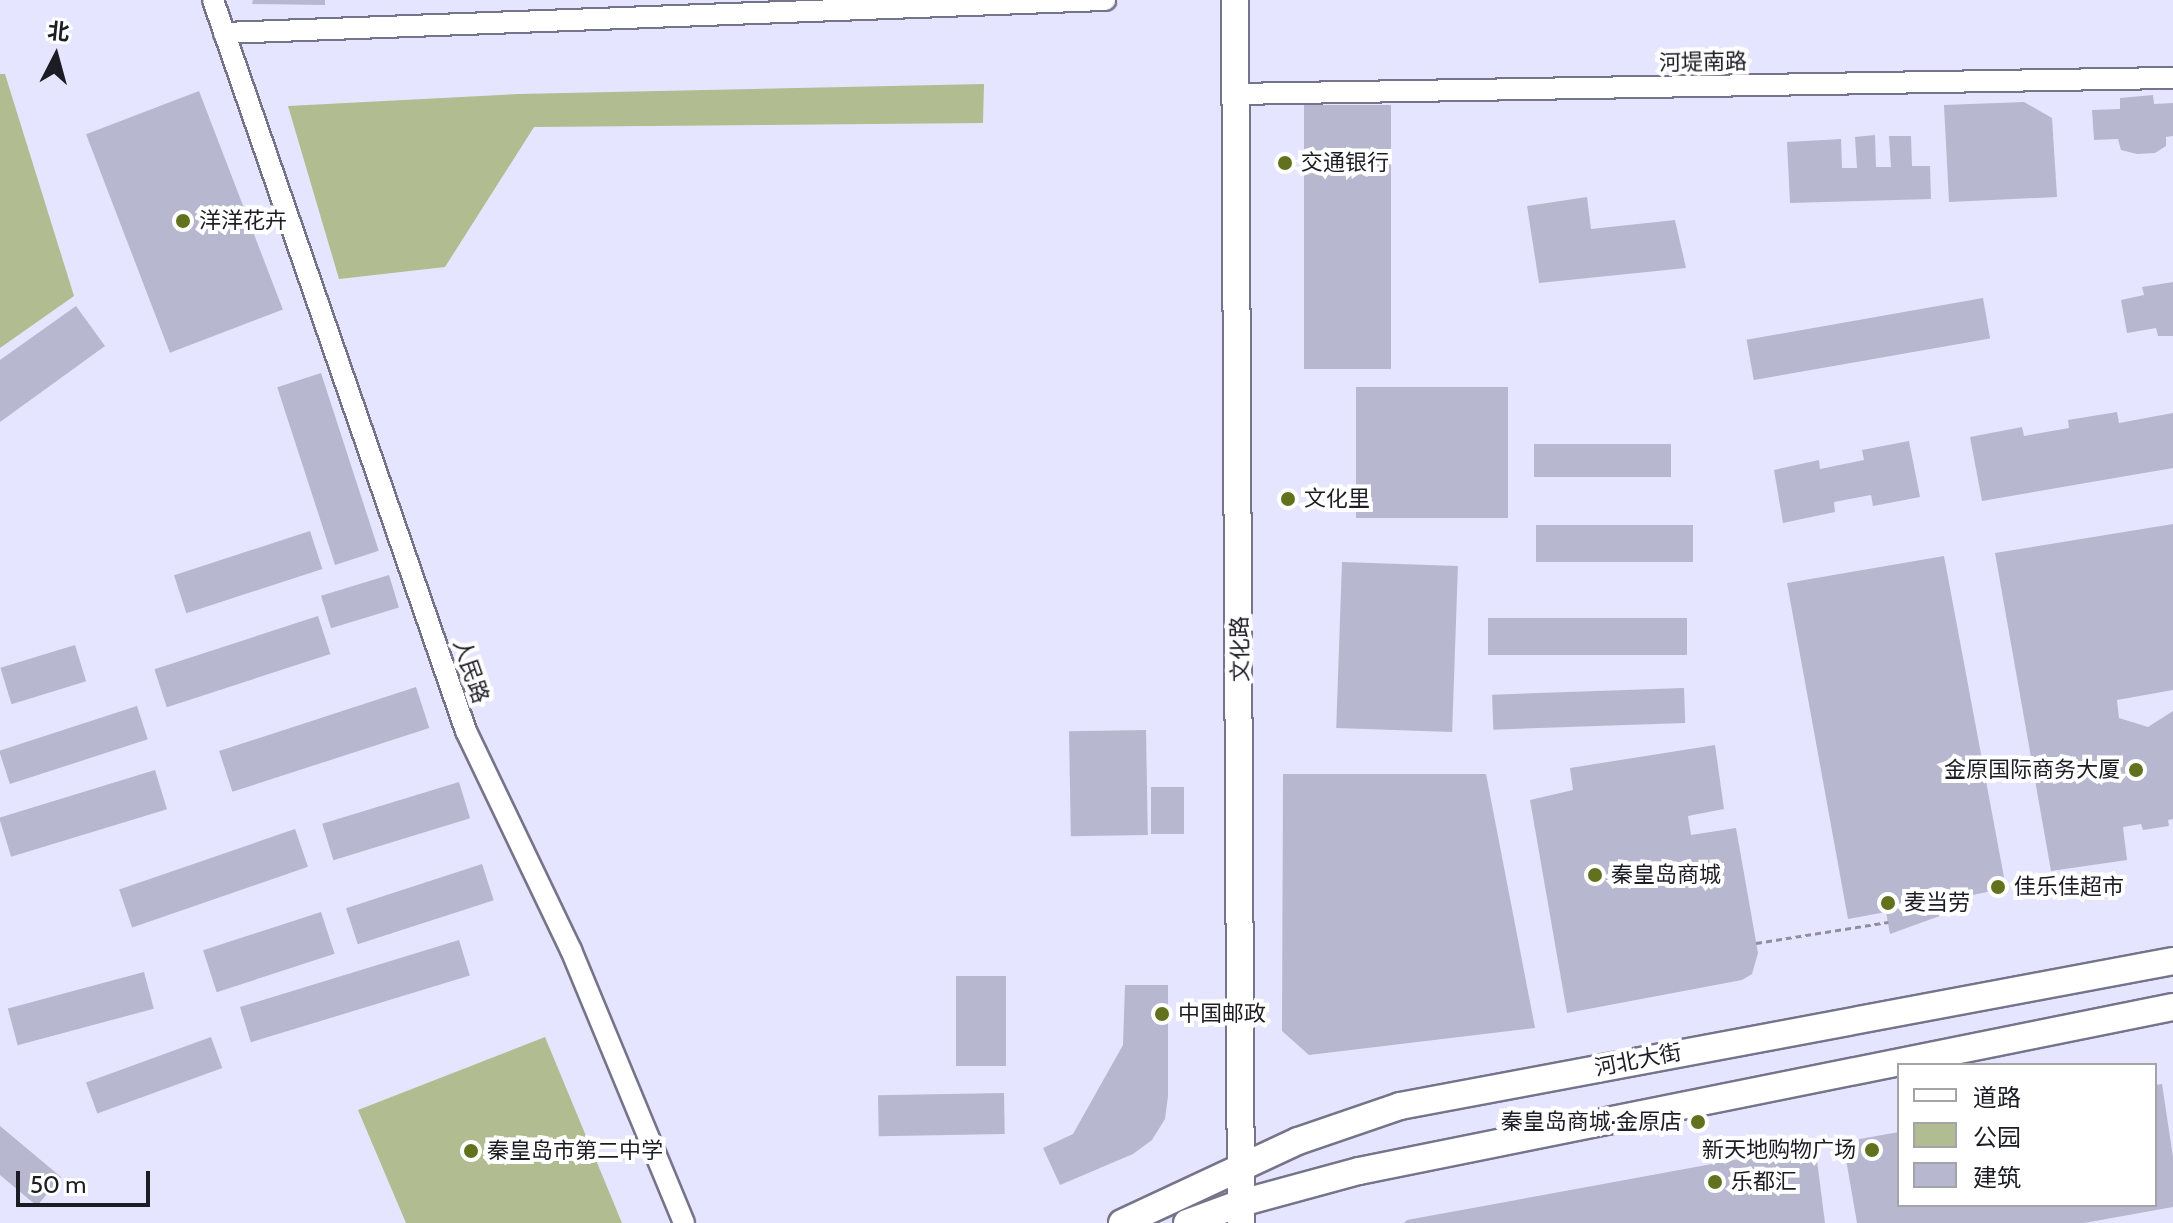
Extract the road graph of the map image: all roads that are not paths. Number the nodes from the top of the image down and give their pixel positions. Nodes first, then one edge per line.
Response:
1 (213, 0) edge
2 (1105, 0) edge
3 (1235, 0) edge
4 (224, 33) junction
5 (2173, 78) edge
6 (1234, 84) junction
7 (2173, 961) edge
8 (2173, 1007) edge
9 (1242, 1168) junction
10 (1241, 1213) edge
11 (684, 1223) edge
12 (1122, 1223) edge
13 (1187, 1223) edge

1 - 4 street
2 - 4 street
3 - 6 main road, 文化路
4 - 11 street, 人民路
5 - 6 street, 河堤南路
6 - 9 main road, 文化路
7 - 9 main road, 河北大街
8 - 10 main road
9 - 10 main road, 文化路
9 - 12 main road, 河北大街
10 - 13 main road

